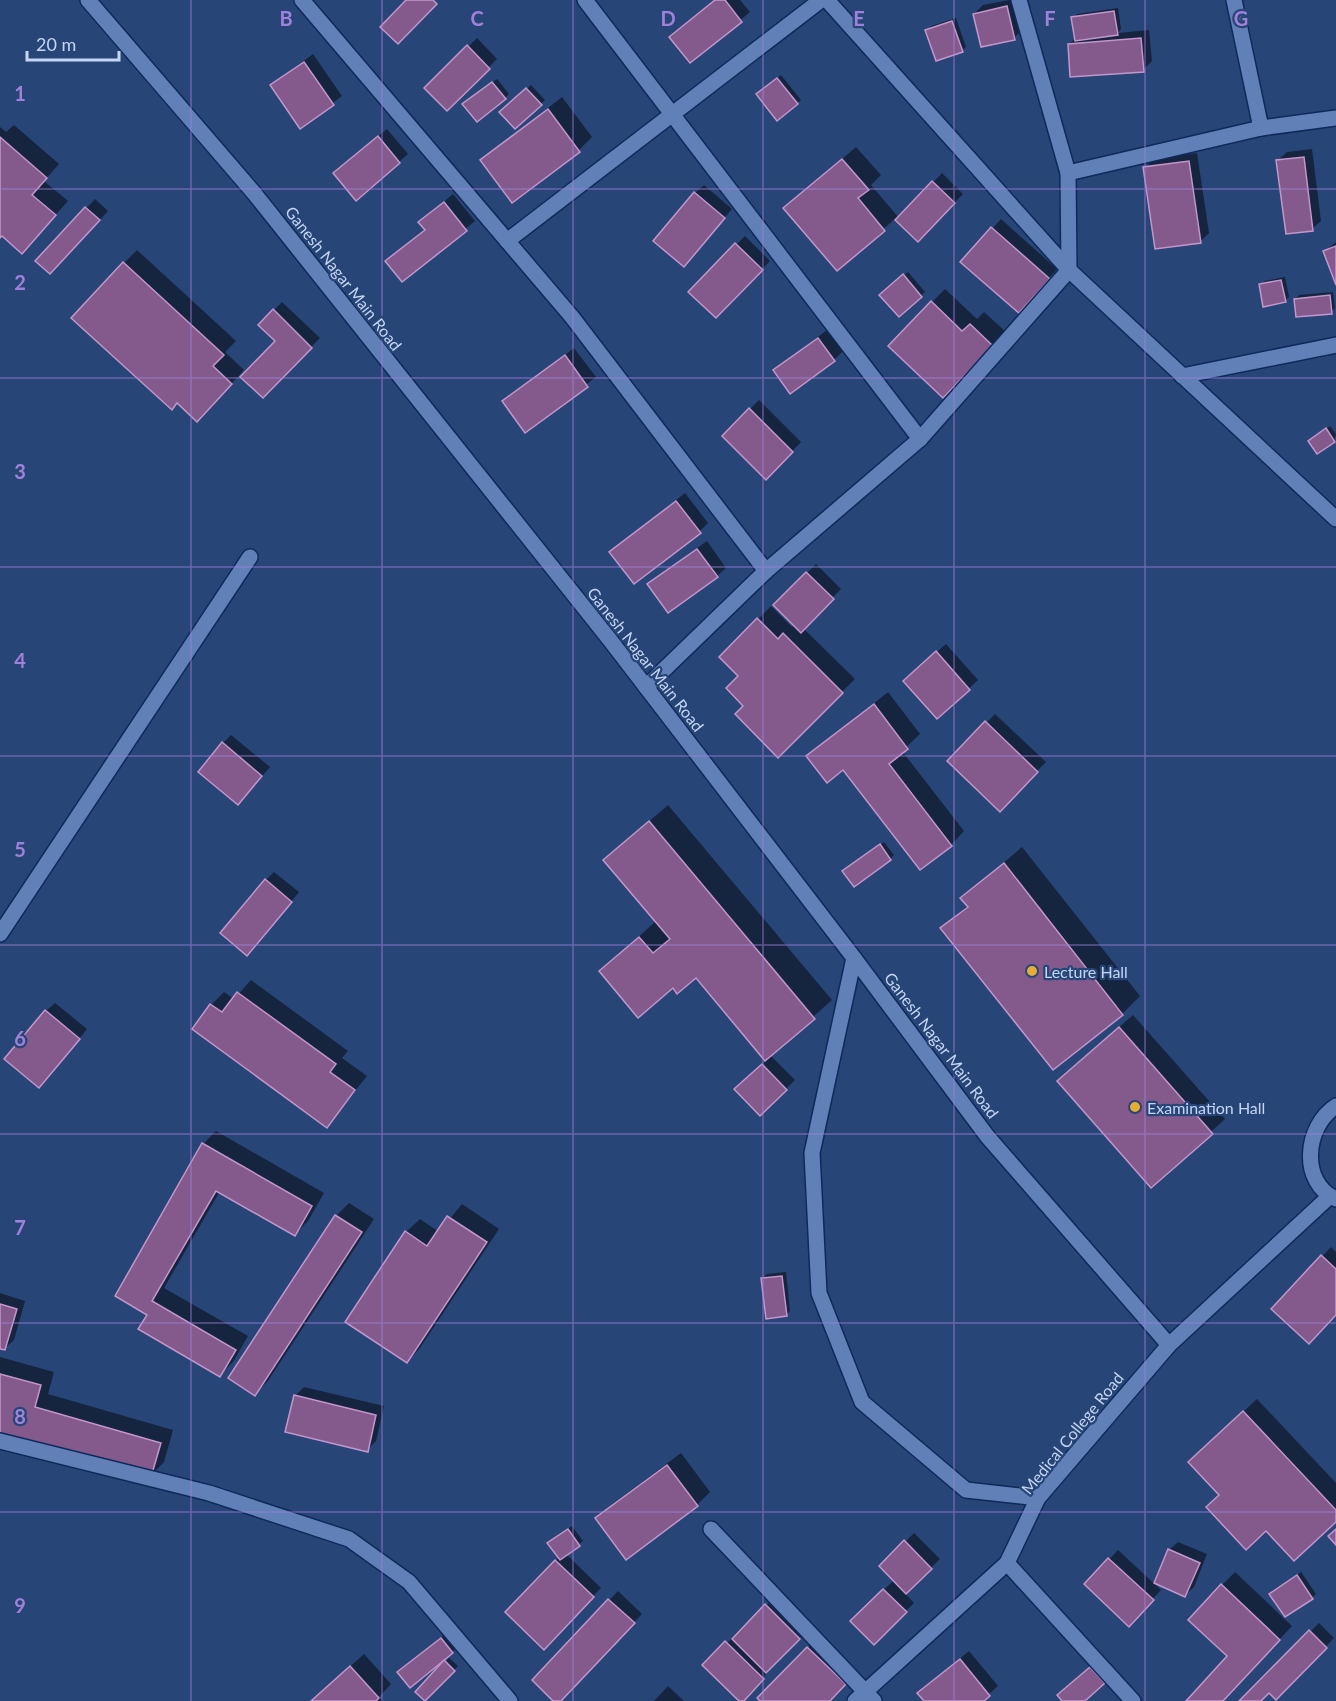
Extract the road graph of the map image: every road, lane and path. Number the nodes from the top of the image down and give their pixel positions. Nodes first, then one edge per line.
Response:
1 (88, 0) edge
2 (302, 0) edge
3 (585, 0) edge
4 (821, 0) edge
5 (827, 0) edge
6 (1019, 0) edge
7 (1234, 0) edge
8 (673, 113) junction
9 (1336, 118) edge
10 (1261, 128) junction
11 (1068, 173) junction
12 (507, 241) junction
13 (1069, 270) junction
14 (1336, 345) edge
15 (1182, 376) junction
16 (920, 439) junction
17 (1336, 519) edge
18 (250, 557) dead end
19 (766, 570) junction
20 (646, 687) junction
21 (0, 934) edge
22 (854, 958) junction
23 (1336, 1106) edge
24 (1333, 1198) edge
25 (1169, 1345) junction
26 (0, 1441) edge
27 (1038, 1498) junction
28 (711, 1529) dead end
29 (1007, 1563) junction
30 (865, 1698) edge
31 (510, 1701) edge
32 (1133, 1701) edge

1 - 20 street, Ganesh Nagar Main Road
2 - 12 street
3 - 8 street
4 - 8 street
5 - 13 street
6 - 11 street
7 - 10 street
8 - 12 street
8 - 16 street
9 - 10 street
10 - 11 street
11 - 13 street
12 - 19 street
13 - 15 street
13 - 16 street
14 - 15 street
15 - 17 street
16 - 19 street
18 - 21 street
19 - 20 street
20 - 22 street, Ganesh Nagar Main Road
22 - 25 street, Ganesh Nagar Main Road
22 - 27 street
23 - 24 street
24 - 25 street, Medical College Road
25 - 27 street, Medical College Road
26 - 31 street
27 - 29 street, Medical College Road
28 - 30 street
29 - 30 street, Medical College Road
29 - 32 street

